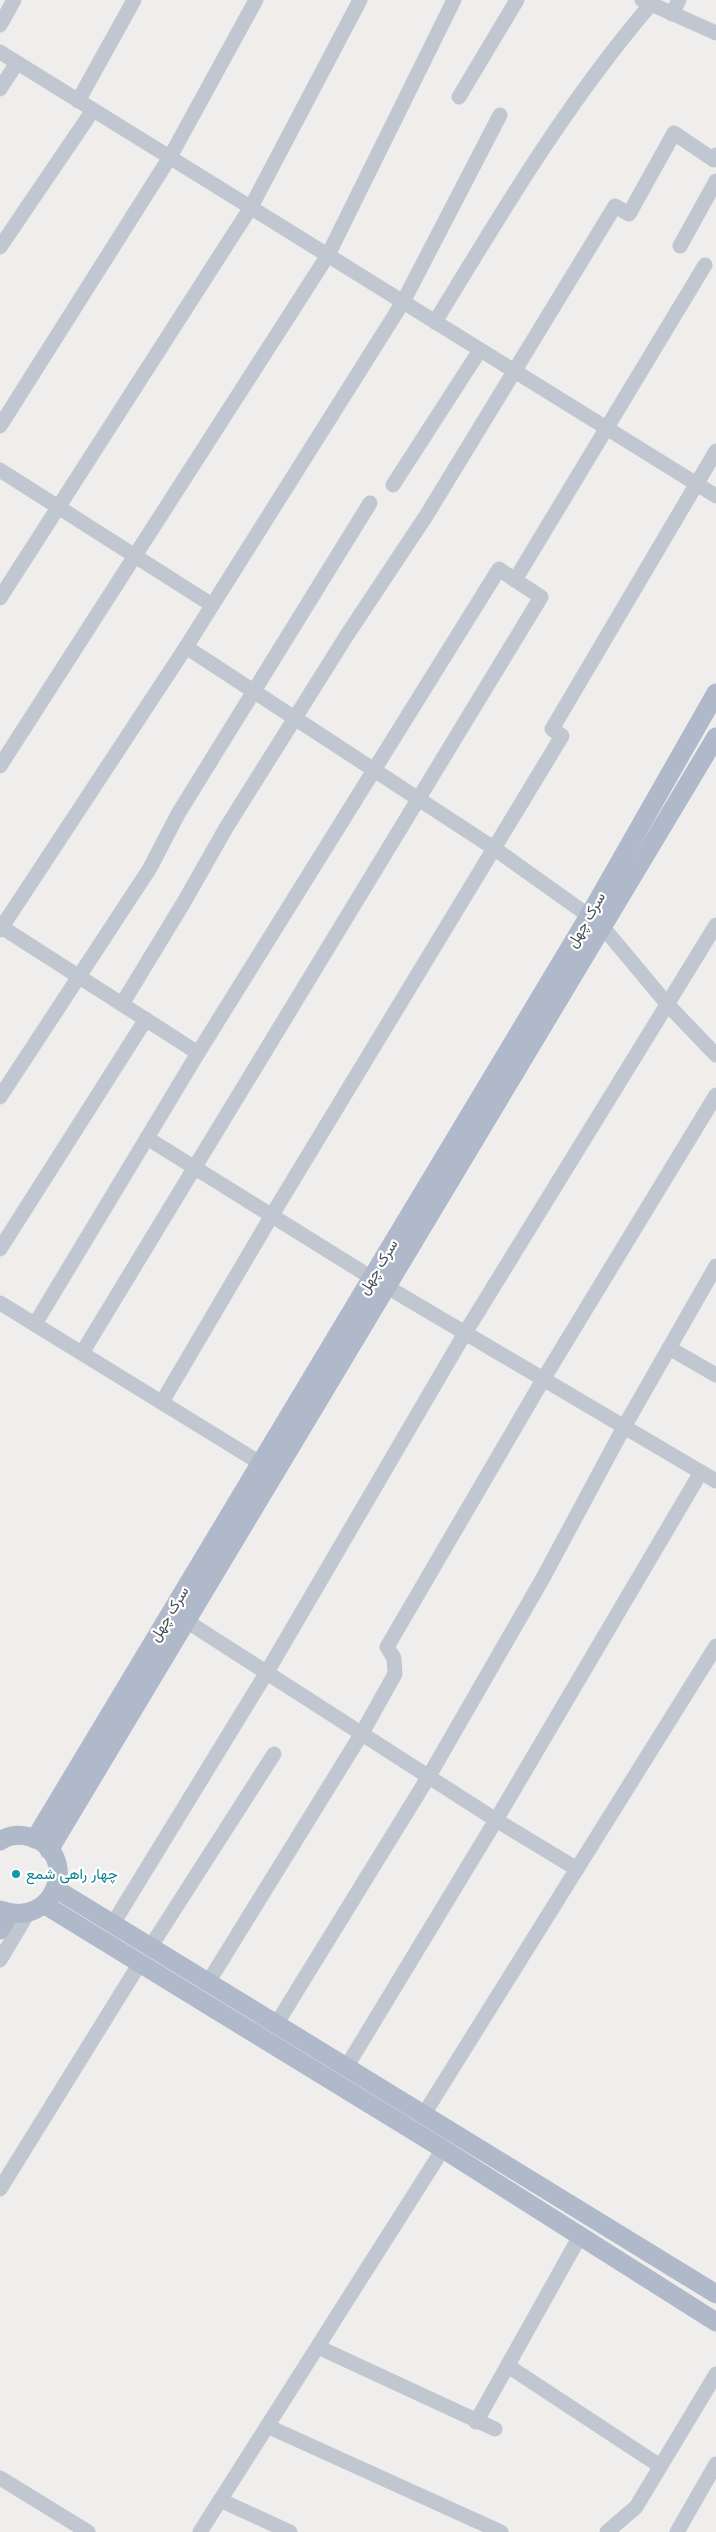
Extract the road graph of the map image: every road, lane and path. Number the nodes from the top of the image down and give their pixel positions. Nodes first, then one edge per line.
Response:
1 (14, 0) edge
2 (134, 0) edge
3 (256, 0) edge
4 (360, 0) edge
5 (454, 0) edge
6 (517, 0) edge
7 (679, 0) edge
8 (646, 2) edge
9 (672, 14) junction
10 (0, 25) edge
11 (716, 33) edge
12 (0, 52) edge
13 (17, 63) junction
14 (0, 89) edge
15 (460, 98) dead end
16 (78, 100) junction
17 (93, 110) junction
18 (500, 114) dead end
19 (170, 157) junction
20 (715, 159) edge
21 (716, 181) edge
22 (251, 207) junction
23 (680, 246) dead end
24 (0, 247) edge
25 (328, 255) junction
26 (704, 265) dead end
27 (403, 302) junction
28 (435, 322) junction
29 (480, 350) junction
30 (515, 372) junction
31 (0, 426) edge
32 (608, 429) junction
33 (716, 452) edge
34 (0, 470) edge
35 (696, 484) junction
36 (392, 485) dead end
37 (716, 496) edge
38 (370, 503) dead end
39 (59, 507) junction
40 (136, 556) junction
41 (515, 580) junction
42 (0, 598) edge
43 (212, 605) junction
44 (186, 647) junction
45 (254, 692) junction
46 (716, 693) edge
47 (295, 718) junction
48 (716, 736) edge
49 (0, 766) edge
50 (373, 770) junction
51 (418, 799) junction
52 (495, 849) junction
53 (596, 921) junction
54 (716, 925) edge
55 (1, 928) edge
56 (78, 976) junction
57 (122, 1004) junction
58 (668, 1005) junction
59 (146, 1020) junction
60 (198, 1053) junction
61 (716, 1055) edge
62 (716, 1095) edge
63 (0, 1097) edge
64 (148, 1138) junction
65 (195, 1167) junction
66 (272, 1215) junction
67 (0, 1249) edge
68 (716, 1266) edge
69 (379, 1282) junction
70 (0, 1303) edge
71 (35, 1324) junction
72 (465, 1332) junction
73 (669, 1348) junction
74 (82, 1353) junction
75 (716, 1375) edge
76 (544, 1378) junction
77 (162, 1402) junction
78 (624, 1427) junction
79 (260, 1463) junction
80 (700, 1472) junction
81 (716, 1481) edge
82 (178, 1616) junction
83 (716, 1646) edge
84 (267, 1672) junction
85 (362, 1733) junction
86 (274, 1754) dead end
87 (429, 1776) junction
88 (496, 1820) junction
89 (0, 1840) edge
90 (42, 1844) junction
91 (577, 1869) junction
92 (56, 1889) junction
93 (21, 1910) edge
94 (114, 1922) junction
95 (0, 1930) edge
96 (151, 1946) junction
97 (0, 1960) edge
98 (140, 1963) junction
99 (209, 1981) junction
100 (277, 2023) junction
101 (347, 2066) junction
102 (424, 2114) junction
103 (443, 2149) junction
104 (0, 2189) edge
105 (580, 2236) junction
106 (716, 2294) edge
107 (716, 2322) edge
108 (318, 2347) junction
109 (508, 2366) junction
110 (716, 2374) edge
111 (476, 2422) junction
112 (267, 2426) junction
113 (495, 2429) dead end
114 (716, 2464) edge
115 (660, 2466) junction
116 (0, 2478) edge
117 (220, 2500) junction
118 (88, 2532) edge
119 (200, 2532) edge
120 (290, 2532) edge
121 (501, 2532) edge
122 (607, 2532) edge
123 (677, 2532) edge

1 - 10 street
2 - 16 street
3 - 19 street
4 - 22 street
5 - 25 street
6 - 15 street
7 - 9 street
8 - 9 street
8 - 28 street
9 - 11 street
12 - 13 street
13 - 14 street
13 - 16 street
16 - 17 street
17 - 19 street
17 - 24 street
18 - 27 street
19 - 22 street
19 - 31 street
20 - 30 street
21 - 23 street
22 - 25 street
22 - 39 street
25 - 27 street
25 - 40 street
26 - 32 street
27 - 28 street
27 - 43 street
28 - 29 street
29 - 30 street
29 - 36 street
30 - 32 street
30 - 47 street
32 - 35 street
32 - 41 street
33 - 35 street
34 - 39 street
35 - 37 street
35 - 52 street
38 - 45 street
39 - 40 street
39 - 42 street
40 - 43 street
40 - 49 street
41 - 50 street
41 - 51 street
43 - 44 street
44 - 45 street
44 - 55 street
45 - 47 street
45 - 56 street
46 - 53 main road, سرک چهل
47 - 50 street
47 - 57 street
48 - 53 main road
50 - 51 street
50 - 60 street
51 - 52 street
51 - 65 street
52 - 53 street
52 - 66 street
53 - 58 street
53 - 69 main road, سرک چهل
54 - 58 street
55 - 56 street
56 - 57 street
56 - 63 street
57 - 59 street
58 - 61 street
58 - 72 street
59 - 60 street
59 - 67 street
60 - 64 street
62 - 76 street
64 - 65 street
64 - 71 street
65 - 66 street
65 - 74 street
66 - 69 street
66 - 77 street
68 - 73 street
69 - 72 street
69 - 79 main road, سرک چهل
69 - 82 main road
70 - 71 street
71 - 74 street
72 - 76 street
72 - 84 street
73 - 75 street
73 - 78 street
74 - 77 street
76 - 78 street
76 - 85 street
77 - 79 street
78 - 80 street
78 - 87 street
79 - 82 main road, سرک چهل
80 - 81 street
80 - 88 street
82 - 84 street
82 - 90 main road
83 - 91 street
84 - 85 street
84 - 94 street
85 - 87 street
85 - 99 street
86 - 96 street
87 - 88 street
87 - 100 street
88 - 91 street
88 - 101 street
89 - 90 main road
90 - 92 main road
91 - 102 street
92 - 93 main road
92 - 94 main road
93 - 95 main road
93 - 97 street
93 - 98 main road
94 - 96 main road
96 - 99 main road
98 - 103 main road
98 - 104 street
99 - 100 main road
100 - 101 main road
101 - 102 main road
102 - 106 main road
103 - 105 main road
103 - 108 street
105 - 107 main road
105 - 109 street
108 - 111 street
108 - 112 street
109 - 111 street
109 - 115 street
110 - 115 street
111 - 113 street
112 - 117 street
112 - 121 street
114 - 123 street
115 - 122 street
116 - 118 street
117 - 119 street
117 - 120 street

